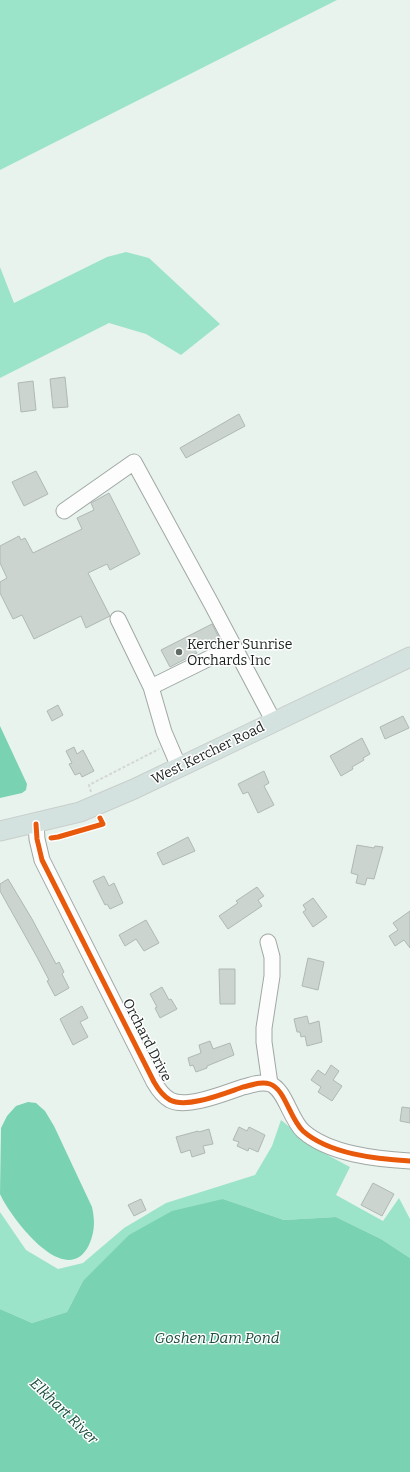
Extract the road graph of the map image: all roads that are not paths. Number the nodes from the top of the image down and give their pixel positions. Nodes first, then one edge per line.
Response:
1 (64, 511) dead end
2 (118, 619) dead end
3 (234, 646) junction
4 (410, 657) edge
5 (151, 687) junction
6 (274, 722) junction
7 (180, 767) junction
8 (36, 824) junction
9 (0, 831) edge
10 (268, 942) dead end
11 (270, 1084) junction
12 (410, 1161) edge

1 - 3 street
2 - 5 street
3 - 5 street
3 - 6 street
4 - 6 main road, West Kercher Road
5 - 7 street
6 - 7 main road, West Kercher Road
7 - 8 main road, West Kercher Road
8 - 9 main road, West Kercher Road
8 - 11 street, Orchard Drive
10 - 11 street
11 - 12 street

